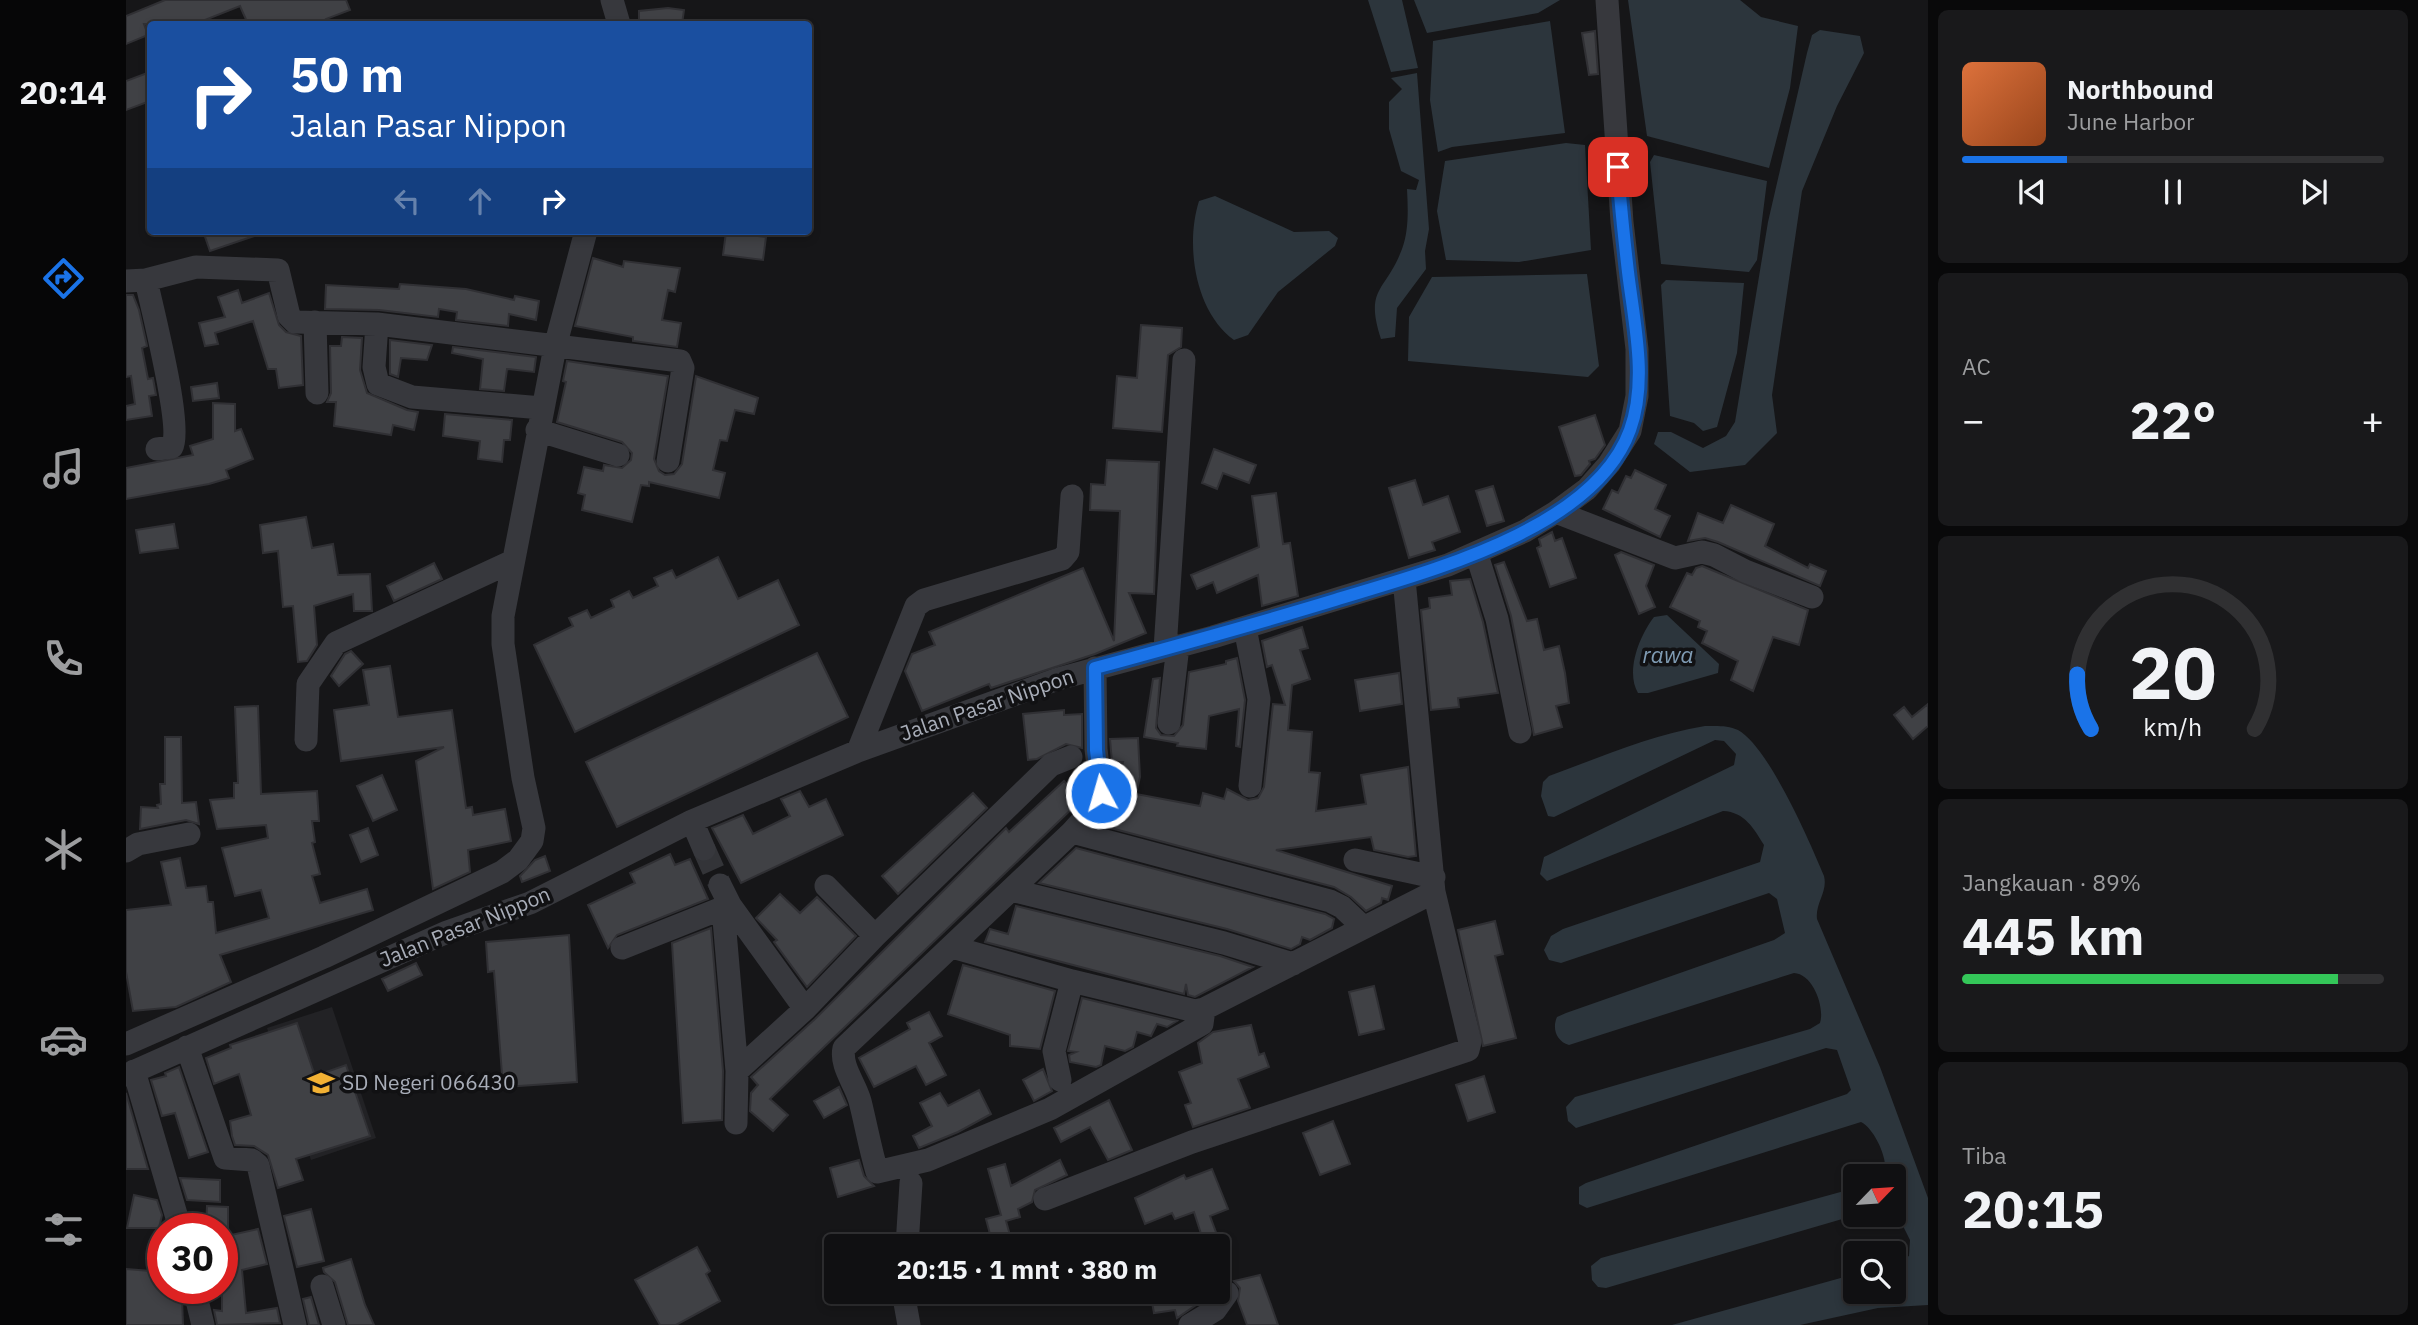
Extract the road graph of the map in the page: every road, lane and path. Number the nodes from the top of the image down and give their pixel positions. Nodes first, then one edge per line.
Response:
1 (612, 0) edge
2 (1607, 0) edge
3 (618, 21) edge
4 (585, 235) edge
5 (136, 281) edge
6 (315, 322) junction
7 (377, 324) junction
8 (555, 347) junction
9 (1184, 360) dead end
10 (317, 393) dead end
11 (540, 419) junction
12 (157, 449) dead end
13 (618, 455) dead end
14 (668, 461) dead end
15 (1072, 496) dead end
16 (1556, 512) junction
17 (1477, 555) junction
18 (513, 561) junction
19 (1404, 579) junction
20 (1812, 597) dead end
21 (1245, 628) junction
22 (1171, 647) junction
23 (1095, 668) junction
24 (1170, 723) dead end
25 (1520, 732) dead end
26 (306, 740) dead end
27 (858, 751) junction
28 (1071, 757) dead end
29 (1250, 786) dead end
30 (692, 821) junction
31 (1072, 832) junction
32 (189, 834) dead end
33 (704, 849) tunnel mouth
34 (126, 851) edge
35 (1355, 860) dead end
36 (1434, 884) junction
37 (826, 886) dead end
38 (1011, 890) junction
39 (724, 900) junction
40 (1362, 926) junction
41 (874, 936) junction
42 (952, 947) junction
43 (622, 948) dead end
44 (1293, 964) junction
45 (1072, 981) junction
46 (804, 1009) junction
47 (1205, 1009) junction
48 (126, 1044) edge
49 (187, 1048) junction
50 (737, 1071) junction
51 (130, 1073) edge
52 (1060, 1080) dead end
53 (736, 1122) dead end
54 (911, 1183) dead end
55 (1045, 1199) dead end
56 (175, 1213) edge
57 (908, 1234) edge
58 (322, 1286) dead end
59 (198, 1304) edge
60 (906, 1304) edge
61 (1219, 1304) edge
62 (203, 1325) edge
63 (295, 1325) edge
64 (334, 1325) edge
65 (909, 1325) edge
66 (1189, 1325) edge

1 - 3 street
2 - 16 street, Jalan Pasar Nippon
4 - 8 street
5 - 6 street
5 - 12 street
6 - 7 street
6 - 10 street
7 - 8 street
7 - 11 street
8 - 11 street
8 - 14 street
9 - 22 street
11 - 13 street
11 - 18 street
15 - 27 street
16 - 17 street, Jalan Pasar Nippon
16 - 20 street
17 - 19 street, Jalan Pasar Nippon
17 - 25 street
18 - 26 street
18 - 48 street
19 - 21 street, Jalan Pasar Nippon
19 - 36 street
21 - 22 street, Jalan Pasar Nippon
21 - 29 street
22 - 23 street, Jalan Pasar Nippon
22 - 24 street
23 - 27 street, Jalan Pasar Nippon
23 - 31 street
27 - 30 street, Jalan Pasar Nippon
28 - 41 street
30 - 33 street
30 - 49 street, Jalan Pasar Nippon
31 - 38 street
31 - 40 street
32 - 34 street
35 - 36 street
36 - 40 street
36 - 55 street
37 - 41 street
38 - 42 street
38 - 44 street
39 - 43 street
39 - 46 street
39 - 50 street
40 - 44 street
41 - 46 street
42 - 45 street
42 - 47 street
44 - 47 street
45 - 47 street
45 - 52 street
46 - 50 street
49 - 51 street, Jalan Pasar Nippon
49 - 63 street
50 - 53 street
51 - 56 street
54 - 57 street
58 - 64 street
59 - 62 street
60 - 65 street
61 - 66 street

